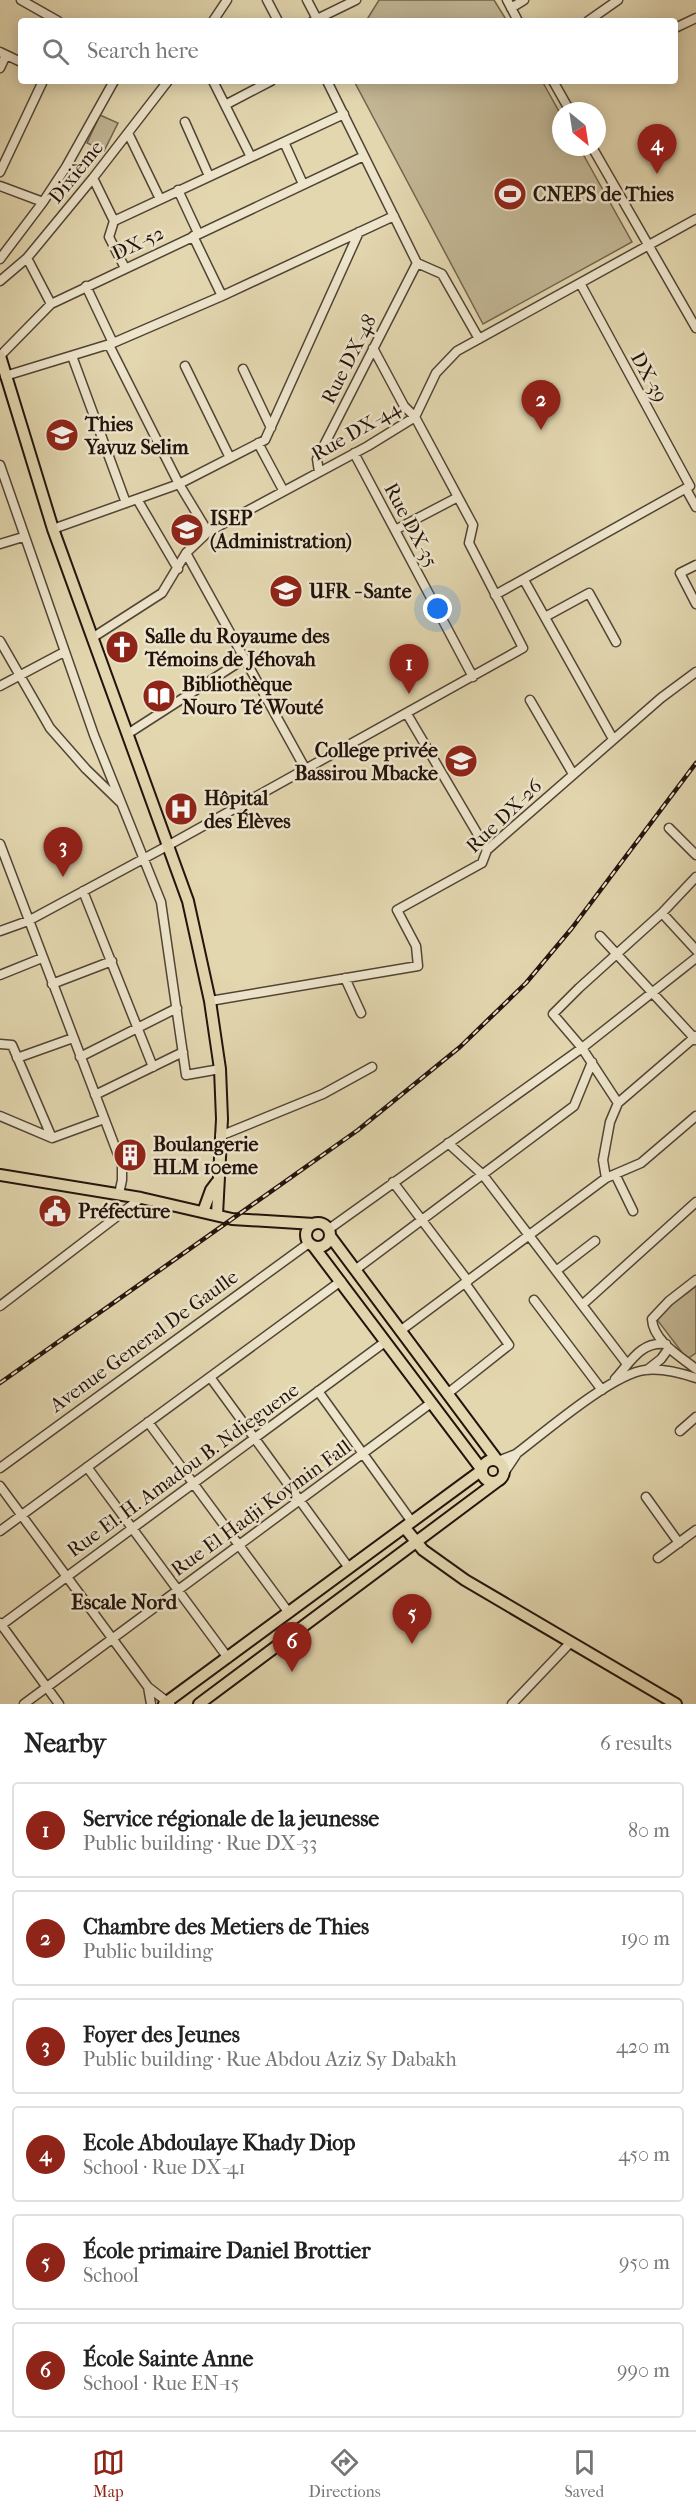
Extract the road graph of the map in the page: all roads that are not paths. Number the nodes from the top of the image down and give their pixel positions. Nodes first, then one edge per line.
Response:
1 (21, 0) edge
2 (227, 0) edge
3 (267, 0) edge
4 (307, 0) edge
5 (356, 0) edge
6 (524, 0) edge
7 (618, 0) edge
8 (509, 4) edge
9 (53, 18) edge
10 (215, 18) edge
11 (276, 18) edge
12 (315, 18) edge
13 (320, 18) edge
14 (516, 18) edge
15 (592, 18) edge
16 (696, 18) edge
17 (678, 27) edge
18 (3, 53) edge
19 (18, 60) edge
20 (0, 68) edge
21 (42, 84) edge
22 (112, 84) edge
23 (162, 84) edge
24 (214, 84) edge
25 (265, 84) edge
26 (329, 84) edge
27 (555, 84) edge
28 (565, 102) edge
29 (225, 105) junction
30 (344, 114) junction
31 (185, 122) dead end
32 (128, 133) junction
33 (284, 142) junction
34 (363, 156) junction
35 (597, 156) edge
36 (251, 157) junction
37 (0, 172) edge
38 (209, 176) junction
39 (93, 178) junction
40 (303, 184) junction
41 (0, 186) edge
42 (178, 190) junction
43 (160, 199) junction
44 (43, 202) junction
45 (394, 216) junction
46 (696, 219) edge
47 (114, 220) junction
48 (359, 232) junction
49 (196, 235) junction
50 (650, 244) junction
51 (27, 258) junction
52 (0, 259) edge
53 (417, 263) junction
54 (125, 268) junction
55 (0, 281) edge
56 (579, 283) junction
57 (86, 286) junction
58 (222, 296) junction
59 (51, 304) junction
60 (696, 328) edge
61 (479, 339) junction
62 (111, 344) junction
63 (373, 348) junction
64 (0, 356) edge
65 (72, 356) junction
66 (185, 366) dead end
67 (243, 369) dead end
68 (5, 376) junction
69 (415, 417) junction
70 (271, 428) junction
71 (258, 443) junction
72 (354, 453) junction
73 (230, 458) junction
74 (0, 465) edge
75 (319, 472) junction
76 (178, 484) junction
77 (688, 488) junction
78 (283, 490) junction
79 (458, 497) junction
80 (137, 499) junction
81 (126, 503) junction
82 (696, 507) edge
83 (53, 529) junction
84 (395, 530) junction
85 (208, 532) junction
86 (23, 537) junction
87 (0, 544) edge
88 (186, 553) junction
89 (696, 565) edge
90 (178, 569) junction
91 (524, 580) junction
92 (495, 595) junction
93 (696, 604) edge
94 (545, 617) junction
95 (92, 638) junction
96 (0, 641) edge
97 (616, 642) dead end
98 (64, 652) junction
99 (244, 658) junction
100 (696, 672) edge
101 (20, 675) junction
102 (473, 676) junction
103 (0, 686) edge
104 (530, 700) dead end
105 (407, 714) junction
106 (129, 734) junction
107 (613, 739) junction
108 (306, 770) junction
109 (573, 774) junction
110 (122, 804) junction
111 (669, 828) dead end
112 (0, 844) edge
113 (169, 845) junction
114 (487, 850) junction
115 (696, 855) edge
116 (145, 858) junction
117 (696, 877) edge
118 (83, 891) junction
119 (662, 913) junction
120 (28, 921) junction
121 (1, 934) edge
122 (600, 936) dead end
123 (696, 950) edge
124 (616, 953) junction
125 (42, 958) junction
126 (696, 958) edge
127 (112, 961) junction
128 (0, 975) edge
129 (345, 978) junction
130 (52, 984) junction
131 (653, 993) junction
132 (210, 1001) junction
133 (177, 1008) junction
134 (361, 1013) dead end
135 (139, 1028) junction
136 (73, 1038) junction
137 (695, 1038) edge
138 (0, 1044) edge
139 (582, 1048) junction
140 (183, 1052) junction
141 (80, 1057) junction
142 (17, 1058) junction
143 (592, 1062) junction
144 (153, 1066) junction
145 (372, 1068) dead end
146 (220, 1069) junction
147 (95, 1095) junction
148 (618, 1103) junction
149 (0, 1116) edge
150 (696, 1116) edge
151 (104, 1119) junction
152 (220, 1136) junction
153 (52, 1138) junction
154 (448, 1143) junction
155 (0, 1175) edge
156 (483, 1175) junction
157 (611, 1176) junction
158 (217, 1182) junction
159 (393, 1182) junction
160 (119, 1194) junction
161 (141, 1198) junction
162 (696, 1202) edge
163 (633, 1211) dead end
164 (203, 1212) junction
165 (217, 1215) junction
166 (422, 1220) junction
167 (279, 1223) junction
168 (314, 1224) junction
169 (330, 1232) junction
170 (529, 1236) junction
171 (595, 1241) dead end
172 (309, 1242) junction
173 (355, 1270) junction
174 (556, 1271) junction
175 (696, 1280) edge
176 (341, 1281) junction
177 (466, 1282) junction
178 (534, 1300) dead end
179 (582, 1305) junction
180 (0, 1306) edge
181 (400, 1331) junction
182 (385, 1342) junction
183 (667, 1346) junction
184 (696, 1357) edge
185 (688, 1363) junction
186 (627, 1364) junction
187 (696, 1369) edge
188 (646, 1370) junction
189 (210, 1377) junction
190 (696, 1378) edge
191 (611, 1383) junction
192 (602, 1390) junction
193 (318, 1391) junction
194 (447, 1394) junction
195 (431, 1403) junction
196 (696, 1417) edge
197 (148, 1422) junction
198 (680, 1431) dead end
199 (255, 1438) junction
200 (363, 1454) junction
201 (516, 1454) junction
202 (497, 1460) junction
203 (87, 1467) junction
204 (0, 1468) edge
205 (482, 1470) junction
206 (502, 1476) junction
207 (193, 1483) junction
208 (0, 1486) edge
209 (646, 1497) dead end
210 (301, 1500) junction
211 (21, 1514) junction
212 (132, 1528) junction
213 (404, 1528) junction
214 (696, 1530) edge
215 (0, 1531) edge
216 (679, 1543) junction
217 (239, 1546) junction
218 (416, 1546) junction
219 (658, 1558) dead end
220 (349, 1568) junction
221 (66, 1576) junction
222 (178, 1591) junction
223 (289, 1612) junction
224 (0, 1625) edge
225 (112, 1639) junction
226 (571, 1642) junction
227 (228, 1658) junction
228 (148, 1687) junction
229 (47, 1688) junction
230 (167, 1703) edge
231 (24, 1704) edge
232 (59, 1704) edge
233 (151, 1704) edge
234 (199, 1704) edge
235 (512, 1704) edge
236 (676, 1704) edge

1 - 9 street
2 - 10 street
3 - 11 street
4 - 12 street
5 - 13 street
6 - 8 street
7 - 15 street
8 - 14 street
16 - 17 street
18 - 19 street
18 - 20 street
21 - 37 street
22 - 44 street
23 - 32 street, Dixième
24 - 29 street
25 - 29 street
26 - 30 street
27 - 28 street
29 - 36 street
30 - 33 street
30 - 34 street
31 - 38 street
32 - 39 street, Dixième
32 - 43 street
33 - 36 street
33 - 40 street
34 - 40 street, DX-52 / DX-52
34 - 45 street
35 - 50 street
36 - 38 street
38 - 42 street
39 - 47 street
39 - 51 street, Dixième
40 - 49 street, DX-52 / DX-52
41 - 44 street
42 - 43 street
42 - 49 street
43 - 47 street
44 - 52 street
45 - 48 street
45 - 53 street
46 - 50 street, Rue DX-44
47 - 54 street
48 - 58 street
48 - 70 street
49 - 54 street, DX-52 / DX-52
49 - 58 street
50 - 56 street, Rue DX-44
50 - 60 street
51 - 55 street, Dixième
51 - 59 street
53 - 61 street
53 - 63 street, Rue DX-48
54 - 57 street, DX-52 / DX-52
56 - 61 street, Rue DX-44
56 - 77 street, DX-39
57 - 59 street, DX-52
57 - 62 street
58 - 62 street
59 - 64 street, DX-52
61 - 69 street, Rue DX-44
62 - 65 street
62 - 76 street
63 - 69 street
63 - 75 street, Rue DX-48
64 - 68 main road
65 - 68 street
65 - 81 street
66 - 73 street
67 - 70 street
68 - 83 main road
69 - 72 street, Rue DX-44
69 - 79 street
70 - 71 street
71 - 73 street
71 - 78 street
72 - 75 street, Rue DX-44
72 - 84 street, Rue DX-35
73 - 76 street
74 - 86 street
75 - 78 street, Rue DX-44
76 - 80 street
76 - 85 street
77 - 82 street, DX-39
77 - 91 street
78 - 85 street, Rue DX-44
79 - 84 street
79 - 92 street
80 - 81 street
80 - 90 street
81 - 83 street
83 - 95 main road
84 - 102 street, Rue DX-35
85 - 88 street, Rue DX-44
86 - 87 street
86 - 98 street
88 - 90 street, Rue DX-44
88 - 99 street
89 - 93 street
90 - 95 street, Rue DX-44
91 - 92 street
91 - 94 street
92 - 102 street
94 - 97 street
94 - 107 street
95 - 106 main road
96 - 101 street
98 - 101 street
98 - 110 street
99 - 106 street
99 - 108 street
100 - 107 street, Rue DX-26
101 - 103 street
101 - 110 street
102 - 105 street
104 - 109 street
105 - 108 street
105 - 114 street
106 - 113 main road
107 - 109 street, Rue DX-26
108 - 113 street
109 - 114 street, Rue DX-26
110 - 116 street
111 - 115 street
112 - 120 street
113 - 116 street
113 - 132 main road
114 - 129 street, Rue DX-26
116 - 118 street
116 - 133 street
117 - 119 street
118 - 120 street
118 - 127 street
119 - 123 street
119 - 124 street
120 - 121 street
120 - 125 street
122 - 124 street
124 - 131 street
124 - 139 street
125 - 128 street
125 - 130 street
126 - 131 street
127 - 130 street
127 - 135 street
129 - 132 street
129 - 134 street
130 - 136 street
131 - 137 street
131 - 139 street
132 - 146 main road
133 - 135 street
133 - 140 street
135 - 141 street
135 - 144 street
136 - 141 street
136 - 142 street
137 - 148 street
138 - 142 street
139 - 143 street
139 - 154 street
140 - 144 street
140 - 146 street
141 - 147 street
142 - 153 street
143 - 148 street
143 - 156 street
144 - 147 street
145 - 152 street
146 - 152 main road
147 - 151 street
148 - 157 street
149 - 153 street
150 - 157 street
151 - 153 street
151 - 160 street
152 - 158 main road
154 - 156 street
154 - 159 street
155 - 160 main road
156 - 166 street
156 - 170 street
157 - 163 street
157 - 170 street
158 - 164 main road
158 - 165 main road
159 - 166 street
159 - 169 street
160 - 161 main road
161 - 164 main road
161 - 180 street
162 - 179 street
164 - 165 main road
165 - 167 main road
166 - 173 street
166 - 177 street
167 - 168 main road
167 - 172 main road
168 - 169 main road
168 - 172 main road
169 - 172 main road
169 - 173 main road
170 - 174 street
170 - 177 street
171 - 174 street
172 - 176 main road
172 - 204 street, Avenue General De Gaulle
173 - 181 main road
174 - 179 street
175 - 183 street
176 - 182 main road
176 - 189 street
177 - 181 street
177 - 194 street
178 - 192 street
179 - 186 street
181 - 194 main road
182 - 193 street, Rue El. H. Amadou B. Ndieguene
182 - 195 main road
183 - 185 street
183 - 186 street
183 - 188 street
184 - 185 street
185 - 187 street
186 - 191 street
188 - 190 street
188 - 191 street
189 - 197 street
189 - 199 street
191 - 192 street
192 - 201 street
193 - 199 street, Rue El. H. Amadou B. Ndieguene
193 - 200 street
194 - 202 main road
195 - 200 street, Rue El Hadji Koymin Fall
195 - 205 main road
196 - 198 street
197 - 203 street
197 - 207 street
199 - 207 street, Rue El. H. Amadou B. Ndieguene
199 - 210 street
200 - 210 street, Rue El Hadji Koymin Fall
200 - 213 street
201 - 202 street
201 - 206 street
202 - 205 main road
202 - 206 main road
203 - 211 street
203 - 212 street
205 - 206 main road
205 - 213 main road
206 - 218 main road
207 - 212 street, Rue El. H. Amadou B. Ndieguene
207 - 217 street
208 - 211 street
209 - 216 street
210 - 217 street, Rue El Hadji Koymin Fall
210 - 220 street
211 - 215 street
211 - 221 street
212 - 221 street, Rue El. H. Amadou B. Ndieguene
212 - 222 street
213 - 218 main road
213 - 220 main road
214 - 216 street
216 - 219 street
217 - 222 street, Rue El Hadji Koymin Fall
217 - 223 street
218 - 226 main road
218 - 234 main road
220 - 223 main road
221 - 224 street, Rue El. H. Amadou B. Ndieguene
221 - 225 street
222 - 225 street, Rue El Hadji Koymin Fall
222 - 227 street
223 - 227 main road
224 - 229 street
225 - 228 street
225 - 229 street, Rue El Hadji Koymin Fall
226 - 235 street
226 - 236 main road
227 - 230 main road
228 - 230 street
228 - 233 street
229 - 231 street, Rue El Hadji Koymin Fall
229 - 232 street

